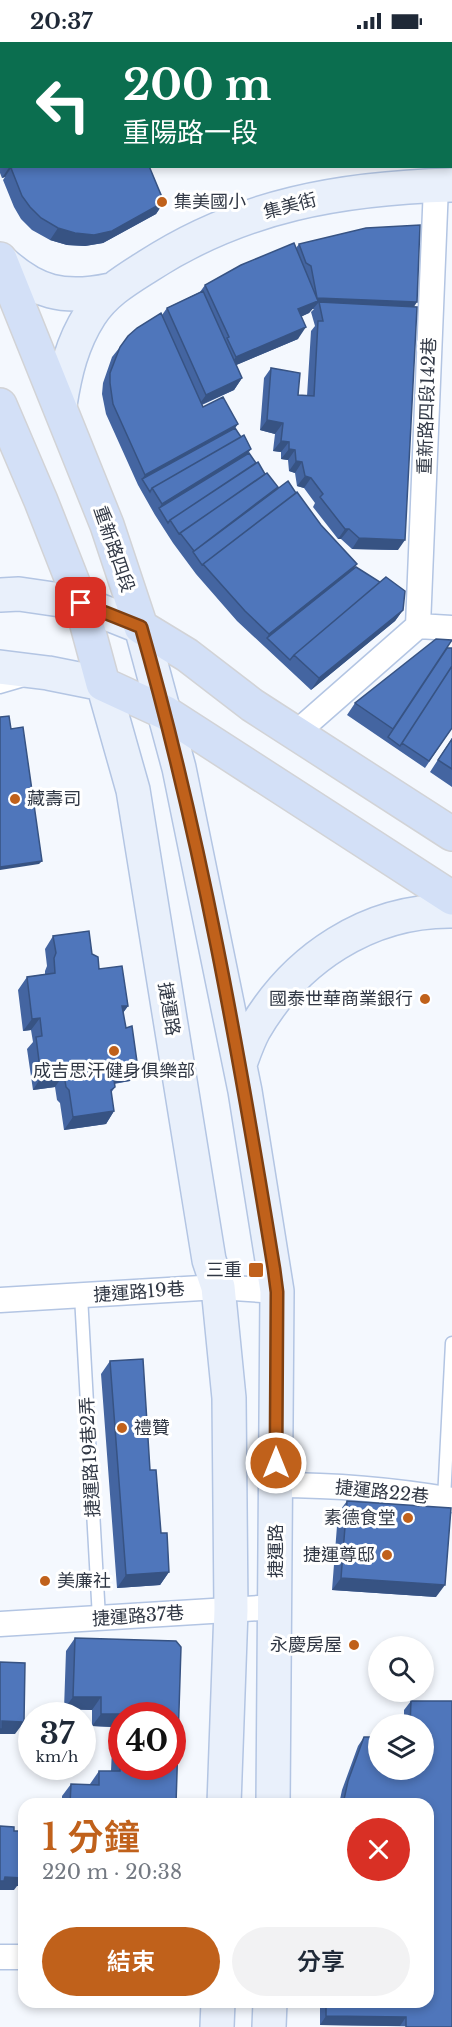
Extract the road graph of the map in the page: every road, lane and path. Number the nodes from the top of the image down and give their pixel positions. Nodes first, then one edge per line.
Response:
1 (444, 185) edge
2 (0, 260) edge
3 (110, 290) junction
4 (0, 405) edge
5 (60, 405) junction
6 (0, 595) edge
7 (81, 603) junction
8 (418, 626) junction
9 (141, 627) junction
10 (452, 628) edge
11 (0, 667) edge
12 (48, 673) junction
13 (103, 684) junction
14 (0, 687) edge
15 (166, 713) junction
16 (296, 734) junction
17 (452, 834) edge
18 (452, 898) edge
19 (452, 911) edge
20 (240, 1064) junction
21 (218, 1287) junction
22 (277, 1292) junction
23 (81, 1296) junction
24 (0, 1300) edge
25 (452, 1343) edge
26 (276, 1485) junction
27 (448, 1499) edge
28 (276, 1607) junction
29 (231, 1610) junction
30 (99, 1618) junction
31 (0, 1624) edge
32 (224, 1798) edge
33 (273, 1798) edge
34 (0, 1957) edge
35 (18, 1957) edge
36 (218, 2008) edge
37 (270, 2008) edge
38 (218, 2027) edge
39 (269, 2027) edge

1 - 3 street, 集美街
1 - 8 street, 重新路四段142巷
2 - 3 street, 集美街
2 - 5 main road, 重新路四段
3 - 5 street, 集美街
4 - 7 main road
5 - 9 main road, 重新路四段
6 - 7 street
7 - 9 street
7 - 13 main road
8 - 10 street
8 - 16 street
9 - 15 street, 捷運路
9 - 16 main road
11 - 12 street
12 - 13 street
12 - 14 lane
13 - 15 main road
13 - 21 street, 捷運路
15 - 18 main road
15 - 20 street, 捷運路
16 - 17 main road
19 - 20 street
20 - 22 street, 捷運路
21 - 22 street, 捷運路19巷
21 - 23 street, 捷運路19巷
21 - 29 street, 捷運路
22 - 26 street, 捷運路
23 - 24 street, 捷運路19巷
23 - 30 lane, 捷運路19巷2弄
25 - 27 lane
26 - 27 street, 捷運路22巷
26 - 28 street, 捷運路
28 - 29 street, 捷運路37巷
28 - 33 street, 捷運路
29 - 30 street, 捷運路37巷
29 - 32 street, 捷運路
30 - 31 street, 捷運路37巷
34 - 35 street
36 - 38 street
37 - 39 street

